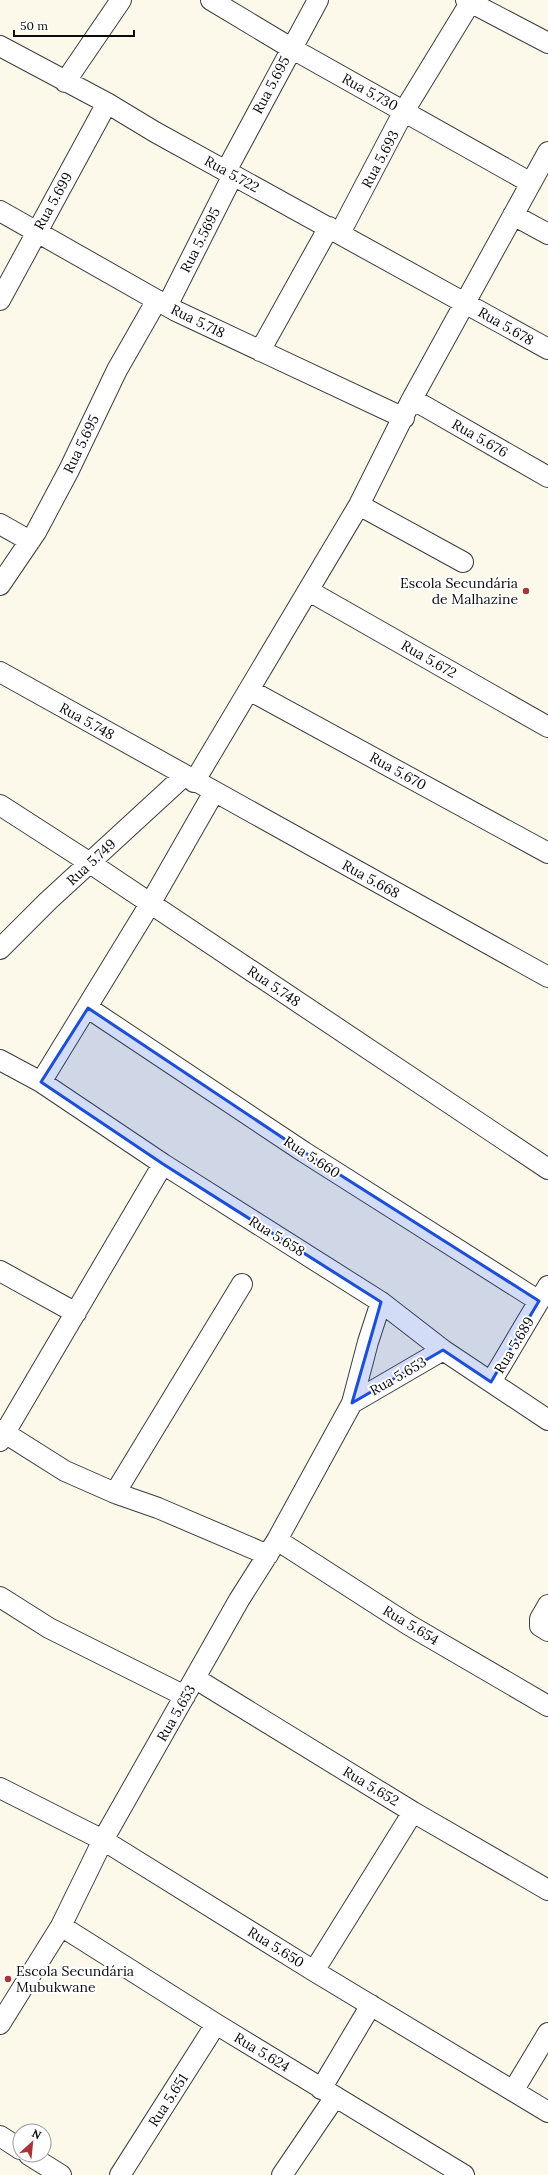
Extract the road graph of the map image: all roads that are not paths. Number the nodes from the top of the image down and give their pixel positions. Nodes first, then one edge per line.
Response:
1 (121, 0) edge
2 (211, 0) edge
3 (318, 0) edge
4 (468, 1) edge
5 (548, 43) edge
6 (0, 46) edge
7 (291, 48) junction
8 (64, 82) junction
9 (108, 103) junction
10 (404, 111) junction
11 (548, 152) edge
12 (230, 173) junction
13 (531, 183) junction
14 (0, 211) edge
15 (513, 215) junction
16 (335, 230) junction
17 (36, 232) junction
18 (548, 234) edge
19 (0, 300) edge
20 (465, 302) junction
21 (162, 303) junction
22 (548, 349) edge
23 (260, 351) junction
24 (412, 399) junction
25 (404, 418) junction
26 (548, 477) edge
27 (359, 505) junction
28 (0, 524) edge
29 (30, 541) junction
30 (462, 562) dead end
31 (0, 585) edge
32 (309, 591) junction
33 (0, 672) edge
34 (249, 690) junction
35 (548, 727) edge
36 (189, 779) junction
37 (214, 792) junction
38 (0, 805) edge
39 (548, 853) edge
40 (90, 863) junction
41 (150, 904) junction
42 (0, 949) edge
43 (548, 977) edge
44 (88, 1008) junction
45 (0, 1060) edge
46 (41, 1082) junction
47 (163, 1164) junction
48 (548, 1169) edge
49 (0, 1271) edge
50 (242, 1284) dead end
51 (544, 1294) edge
52 (381, 1302) junction
53 (76, 1313) junction
54 (443, 1350) junction
55 (491, 1382) junction
56 (352, 1403) junction
57 (548, 1420) edge
58 (2, 1435) edge
59 (115, 1493) junction
60 (272, 1548) junction
61 (0, 1597) edge
62 (191, 1688) junction
63 (548, 1706) edge
64 (0, 1788) edge
65 (413, 1812) junction
66 (103, 1840) junction
67 (548, 1890) edge
68 (61, 1926) junction
69 (314, 1971) junction
70 (371, 2005) junction
71 (0, 2024) edge
72 (216, 2024) junction
73 (548, 2032) edge
74 (513, 2091) junction
75 (328, 2093) junction
76 (548, 2112) edge
77 (0, 2136) edge
78 (12, 2144) edge
79 (42, 2163) edge
80 (61, 2175) edge
81 (120, 2175) edge
82 (282, 2175) edge
83 (464, 2175) edge

1 - 8 street
2 - 7 street, Rua 5.730
3 - 7 street, Rua 5.695
4 - 5 street
4 - 10 street, Rua 5.693
6 - 8 street, Rua 5.722
7 - 10 street, Rua 5.730
7 - 12 street, Rua 5.695
8 - 9 street, Rua 5.722
9 - 12 street, Rua 5.722
9 - 17 street, Rua 5.699
10 - 13 street, Rua 5.730
10 - 16 street, Rua 5.693
11 - 13 street, Rua 5.749
12 - 16 street, Rua 5.722
12 - 21 street, Rua 5.5695
13 - 15 street, Rua 5.749
14 - 17 street, Rua 5.718
15 - 18 street
15 - 20 street, Rua 5.749
16 - 20 street, Rua 5.722
16 - 23 street, Rua 5.693
17 - 19 street, Rua 5.699
17 - 21 street, Rua 5.718
20 - 22 street, Rua 5.678
20 - 24 street, Rua 5.749
21 - 23 street, Rua 5.718
21 - 29 street, Rua 5.695
23 - 25 street, Rua 5.718
24 - 25 street, Rua 5.749
24 - 26 street, Rua 5.676
25 - 27 street, Rua 5.749
27 - 30 street
27 - 32 street, Rua 5.749
28 - 29 street
29 - 31 street, Rua 5.695
32 - 34 street, Rua 5.749
32 - 35 street, Rua 5.672
33 - 36 street, Rua 5.748
34 - 36 street, Rua 5.749
34 - 39 street, Rua 5.670
36 - 37 street, Rua 5.668
36 - 40 street, Rua 5.749
37 - 41 street
37 - 43 street, Rua 5.668
38 - 40 street, Rua 5.748
40 - 41 street, Rua 5.748
40 - 42 street, Rua 5.749
41 - 44 street
41 - 48 street, Rua 5.748
44 - 46 street
44 - 51 street, Rua 5.660
45 - 46 street, Rua 5.658
46 - 47 street, Rua 5.658
47 - 52 street, Rua 5.658
47 - 53 street
49 - 53 street
50 - 59 street
51 - 55 street, Rua 5.689
52 - 54 street, Rua 5.658
52 - 56 street, Rua 5.653
53 - 58 street
54 - 55 street, Rua 5.658
54 - 56 street, Rua 5.653
55 - 57 street, Rua 5.658
56 - 60 street, Rua 5.653
58 - 59 street, Rua 5.654
59 - 60 street, Rua 5.654
60 - 62 street, Rua 5.653
60 - 63 street, Rua 5.654
61 - 62 street, Rua 5.652
62 - 65 street, Rua 5.652
62 - 66 street, Rua 5.653
64 - 66 street, Rua 5.650
65 - 67 street, Rua 5.652
65 - 69 street
66 - 68 street, Rua 5.653
66 - 69 street, Rua 5.650
68 - 71 street, Rua 5.653
68 - 72 street, Rua 5.624
69 - 70 street, Rua 5.650
70 - 74 street, Rua 5.650
70 - 75 street
72 - 75 street, Rua 5.624
72 - 81 street, Rua 5.651
73 - 74 street
74 - 76 street, Rua 5.650
75 - 82 street
75 - 83 street, Rua 5.624
77 - 78 street
79 - 80 street

